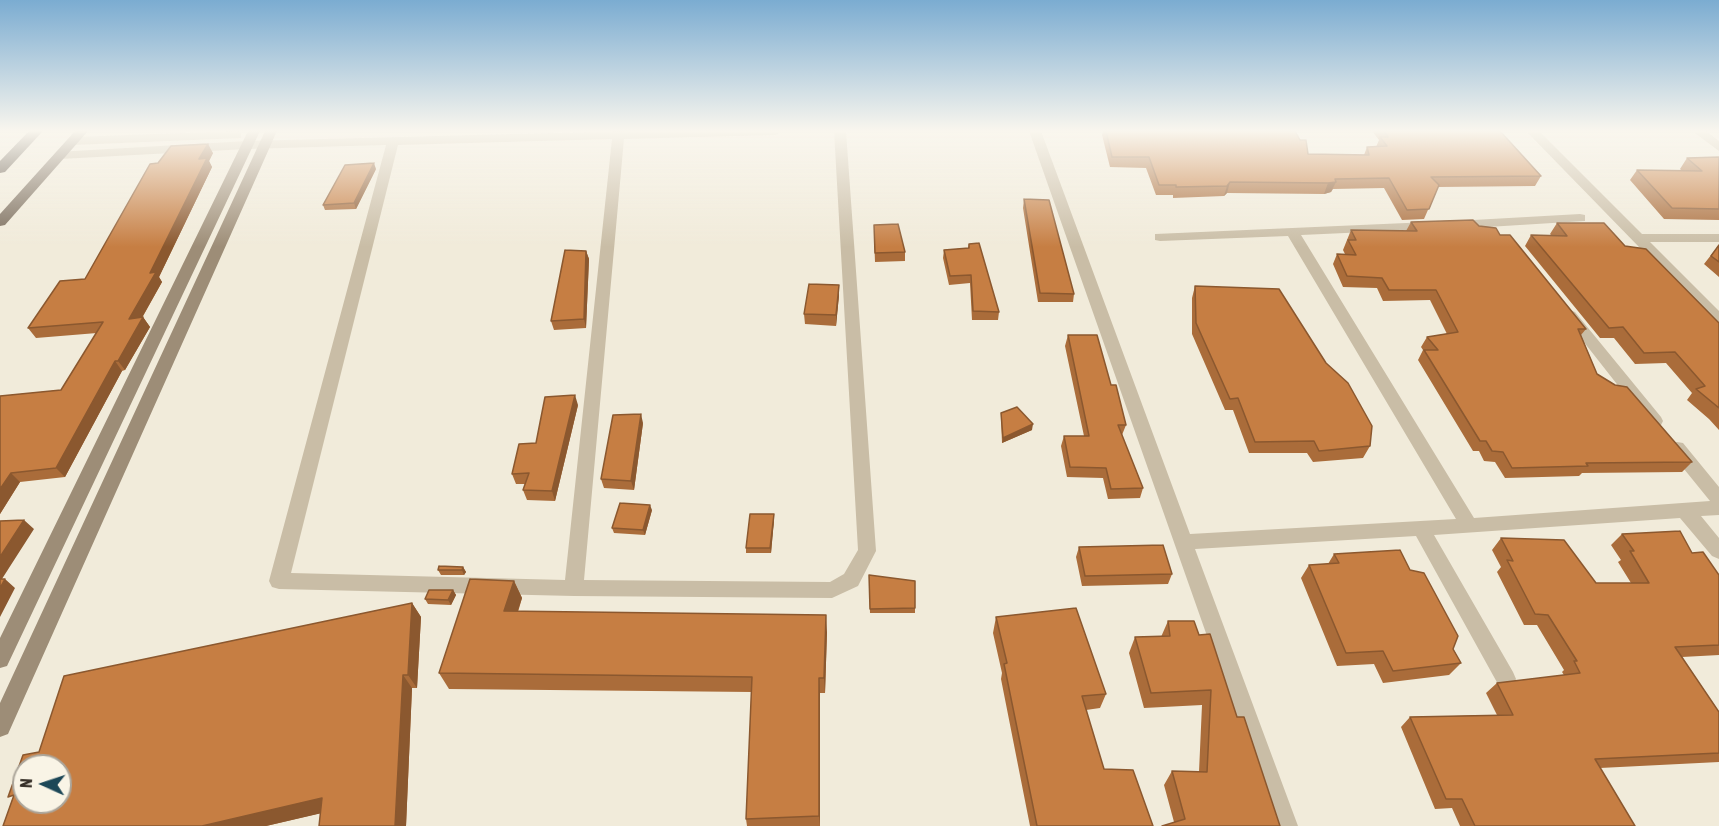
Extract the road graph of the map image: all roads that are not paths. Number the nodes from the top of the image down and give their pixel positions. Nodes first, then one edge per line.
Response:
1 (47, 170) edge
2 (244, 170) edge
3 (246, 170) edge
4 (386, 170) edge
5 (615, 170) edge
6 (842, 170) edge
7 (1049, 170) edge
8 (1570, 170) edge
9 (1580, 218) dead end
10 (0, 222) edge
11 (1496, 223) junction
12 (1293, 233) junction
13 (1160, 237) dead end
14 (1637, 238) junction
15 (1719, 238) edge
16 (1511, 241) edge
17 (1563, 306) edge
18 (1719, 320) edge
19 (1719, 500) edge
20 (1719, 508) edge
21 (1685, 511) junction
22 (1469, 525) junction
23 (1421, 529) junction
24 (1182, 542) junction
25 (1719, 551) edge
26 (574, 588) junction
27 (0, 659) edge
28 (1506, 679) edge
29 (0, 727) edge
30 (1286, 826) edge

1 - 10 main road
2 - 27 main road
3 - 29 main road
4 - 26 street
5 - 26 street
6 - 26 street
7 - 24 street
8 - 14 street
9 - 11 street
11 - 12 street
11 - 16 street
12 - 13 street
12 - 22 street
14 - 15 street
14 - 18 street
17 - 19 street
20 - 21 street
21 - 22 street
21 - 25 street
22 - 23 street
23 - 24 street
23 - 28 street
24 - 30 street

